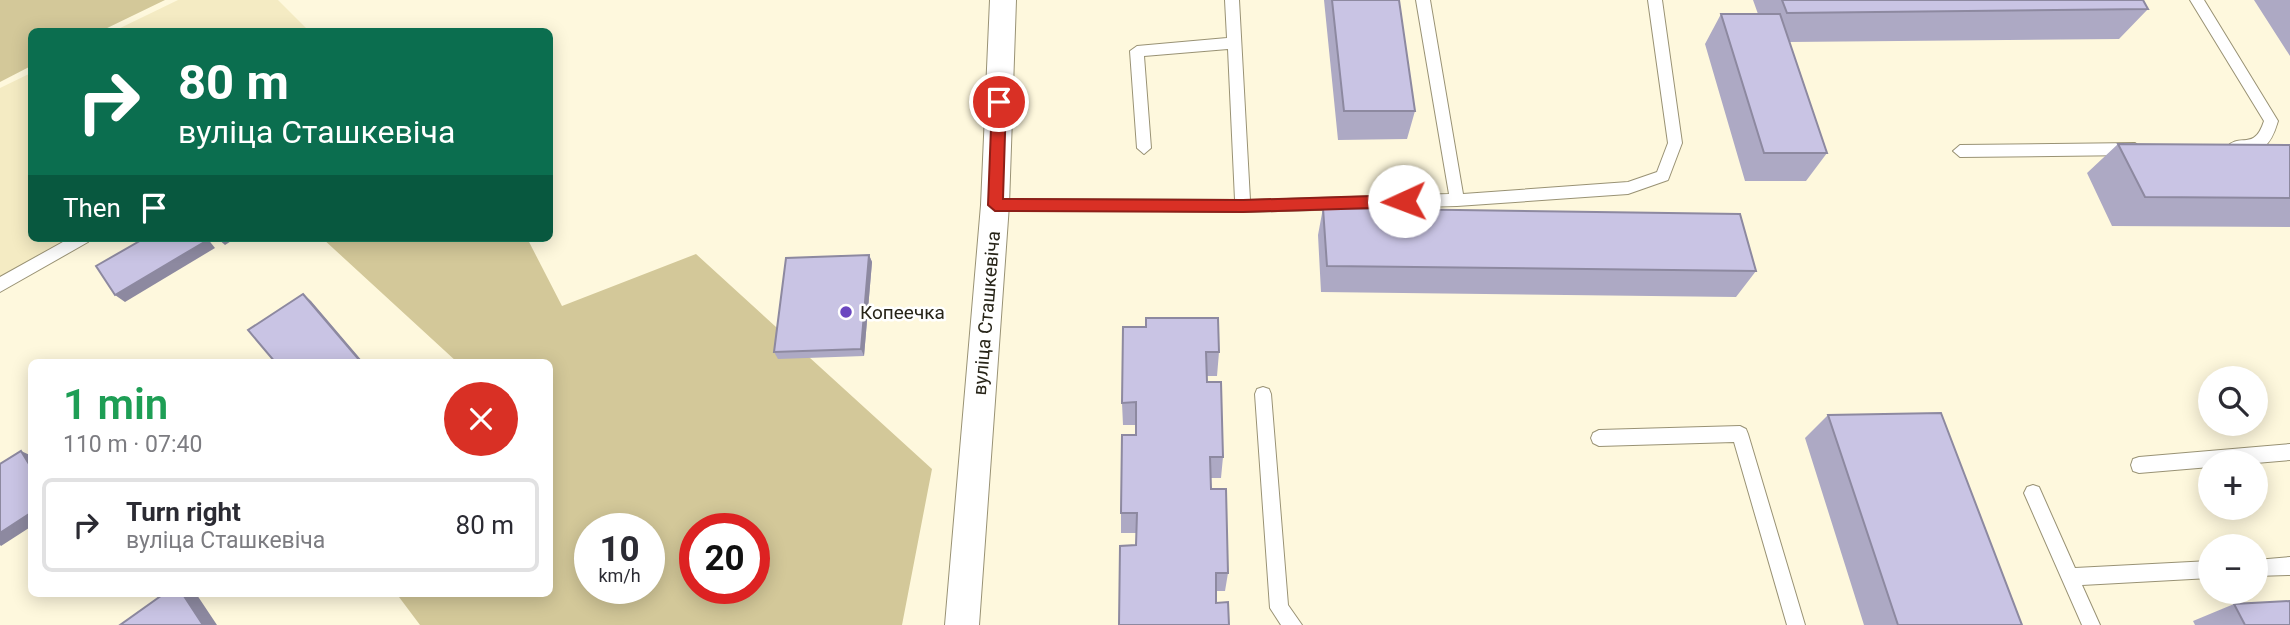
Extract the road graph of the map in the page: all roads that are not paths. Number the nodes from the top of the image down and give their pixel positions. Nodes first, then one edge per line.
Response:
1 (1003, 0) edge
2 (1232, 0) edge
3 (1423, 0) edge
4 (1655, 0) edge
5 (2197, 0) edge
6 (1234, 43) junction
7 (2224, 147) edge
8 (1144, 148) dead end
9 (2155, 148) edge
10 (1961, 151) dead end
11 (1457, 200) junction
12 (995, 205) junction
13 (1243, 206) junction
14 (76, 242) edge
15 (0, 285) edge
16 (1263, 394) dead end
17 (1599, 438) dead end
18 (2290, 452) edge
19 (2139, 464) dead end
20 (2033, 493) dead end
21 (2290, 566) edge
22 (2268, 567) edge
23 (2198, 571) edge
24 (2069, 577) junction
25 (962, 625) edge
26 (1293, 625) edge
27 (1796, 625) edge
28 (2091, 625) edge

1 - 12 street, вуліца Сташкевіча
2 - 6 lane
3 - 11 lane
4 - 11 lane
5 - 7 lane
6 - 8 lane
6 - 13 lane
9 - 10 lane
11 - 13 lane
12 - 13 lane
12 - 25 street, вуліца Сташкевіча
14 - 15 lane
16 - 26 lane
17 - 27 lane
18 - 19 lane
20 - 24 lane
21 - 22 lane
23 - 24 lane
24 - 28 lane

